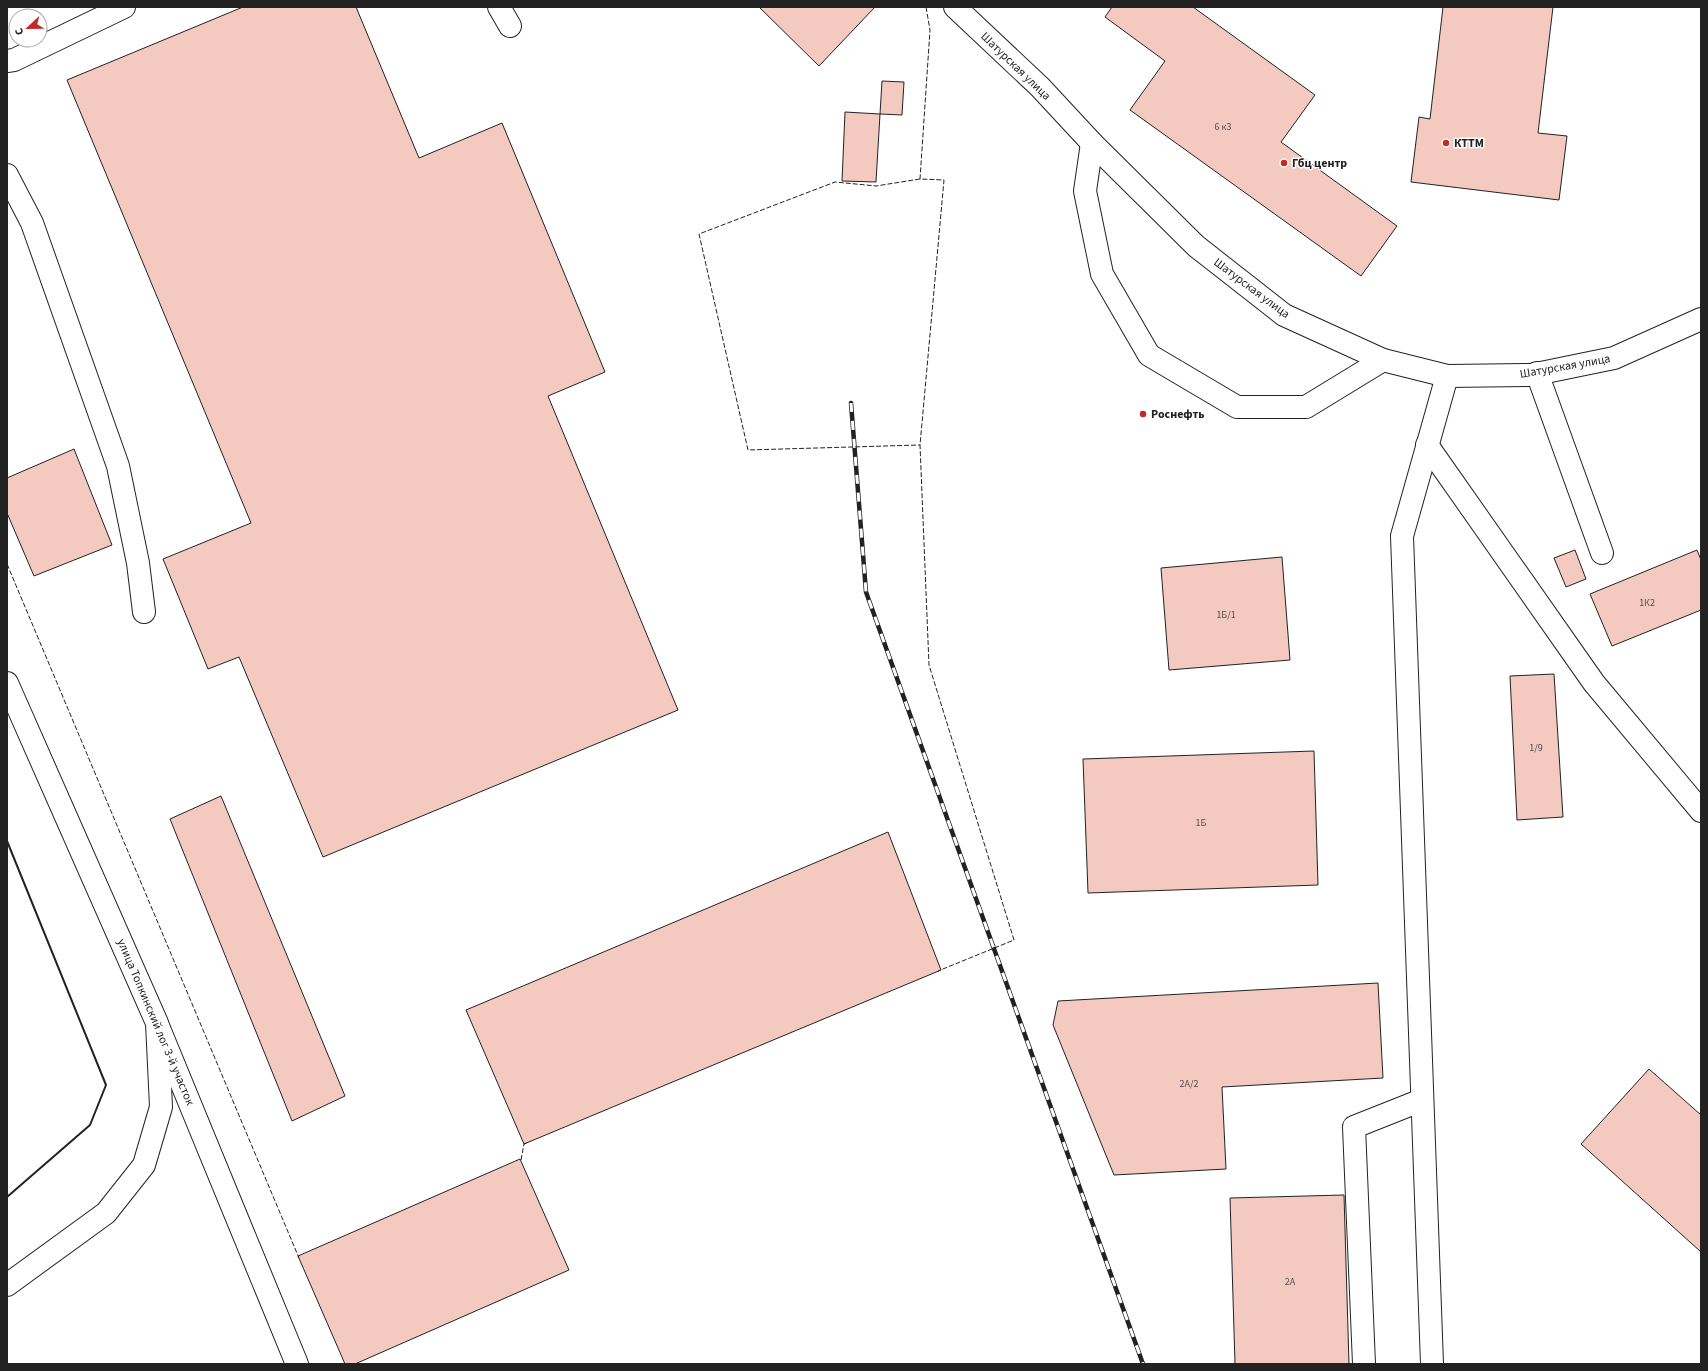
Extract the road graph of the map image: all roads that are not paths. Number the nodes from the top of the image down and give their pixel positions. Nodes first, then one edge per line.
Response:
1 (124, 7) edge
2 (499, 7) edge
3 (955, 7) edge
4 (510, 26) dead end
5 (7, 61) edge
6 (1092, 143) junction
7 (7, 175) edge
8 (1701, 319) edge
9 (1383, 360) junction
10 (1537, 373) junction
11 (1446, 376) junction
12 (1427, 445) junction
13 (1602, 552) dead end
14 (144, 612) dead end
15 (7, 683) edge
16 (1701, 811) edge
17 (157, 1023) junction
18 (1422, 1100) junction
19 (7, 1285) edge
20 (298, 1364) edge
21 (1364, 1364) edge
22 (1432, 1364) edge

1 - 5 main road
2 - 4 main road
3 - 6 main road, Шатурская улица
6 - 9 main road, Шатурская улица
6 - 9 main road
7 - 14 main road
8 - 10 main road, Шатурская улица
9 - 11 main road, Шатурская улица
10 - 11 main road, Шатурская улица
10 - 13 main road
11 - 12 main road
12 - 16 main road
12 - 18 main road
15 - 17 main road, улица Топкинский лог 3-й участок
17 - 19 main road
17 - 20 main road, улица Топкинский лог 3-й участок
18 - 21 main road
18 - 22 main road

